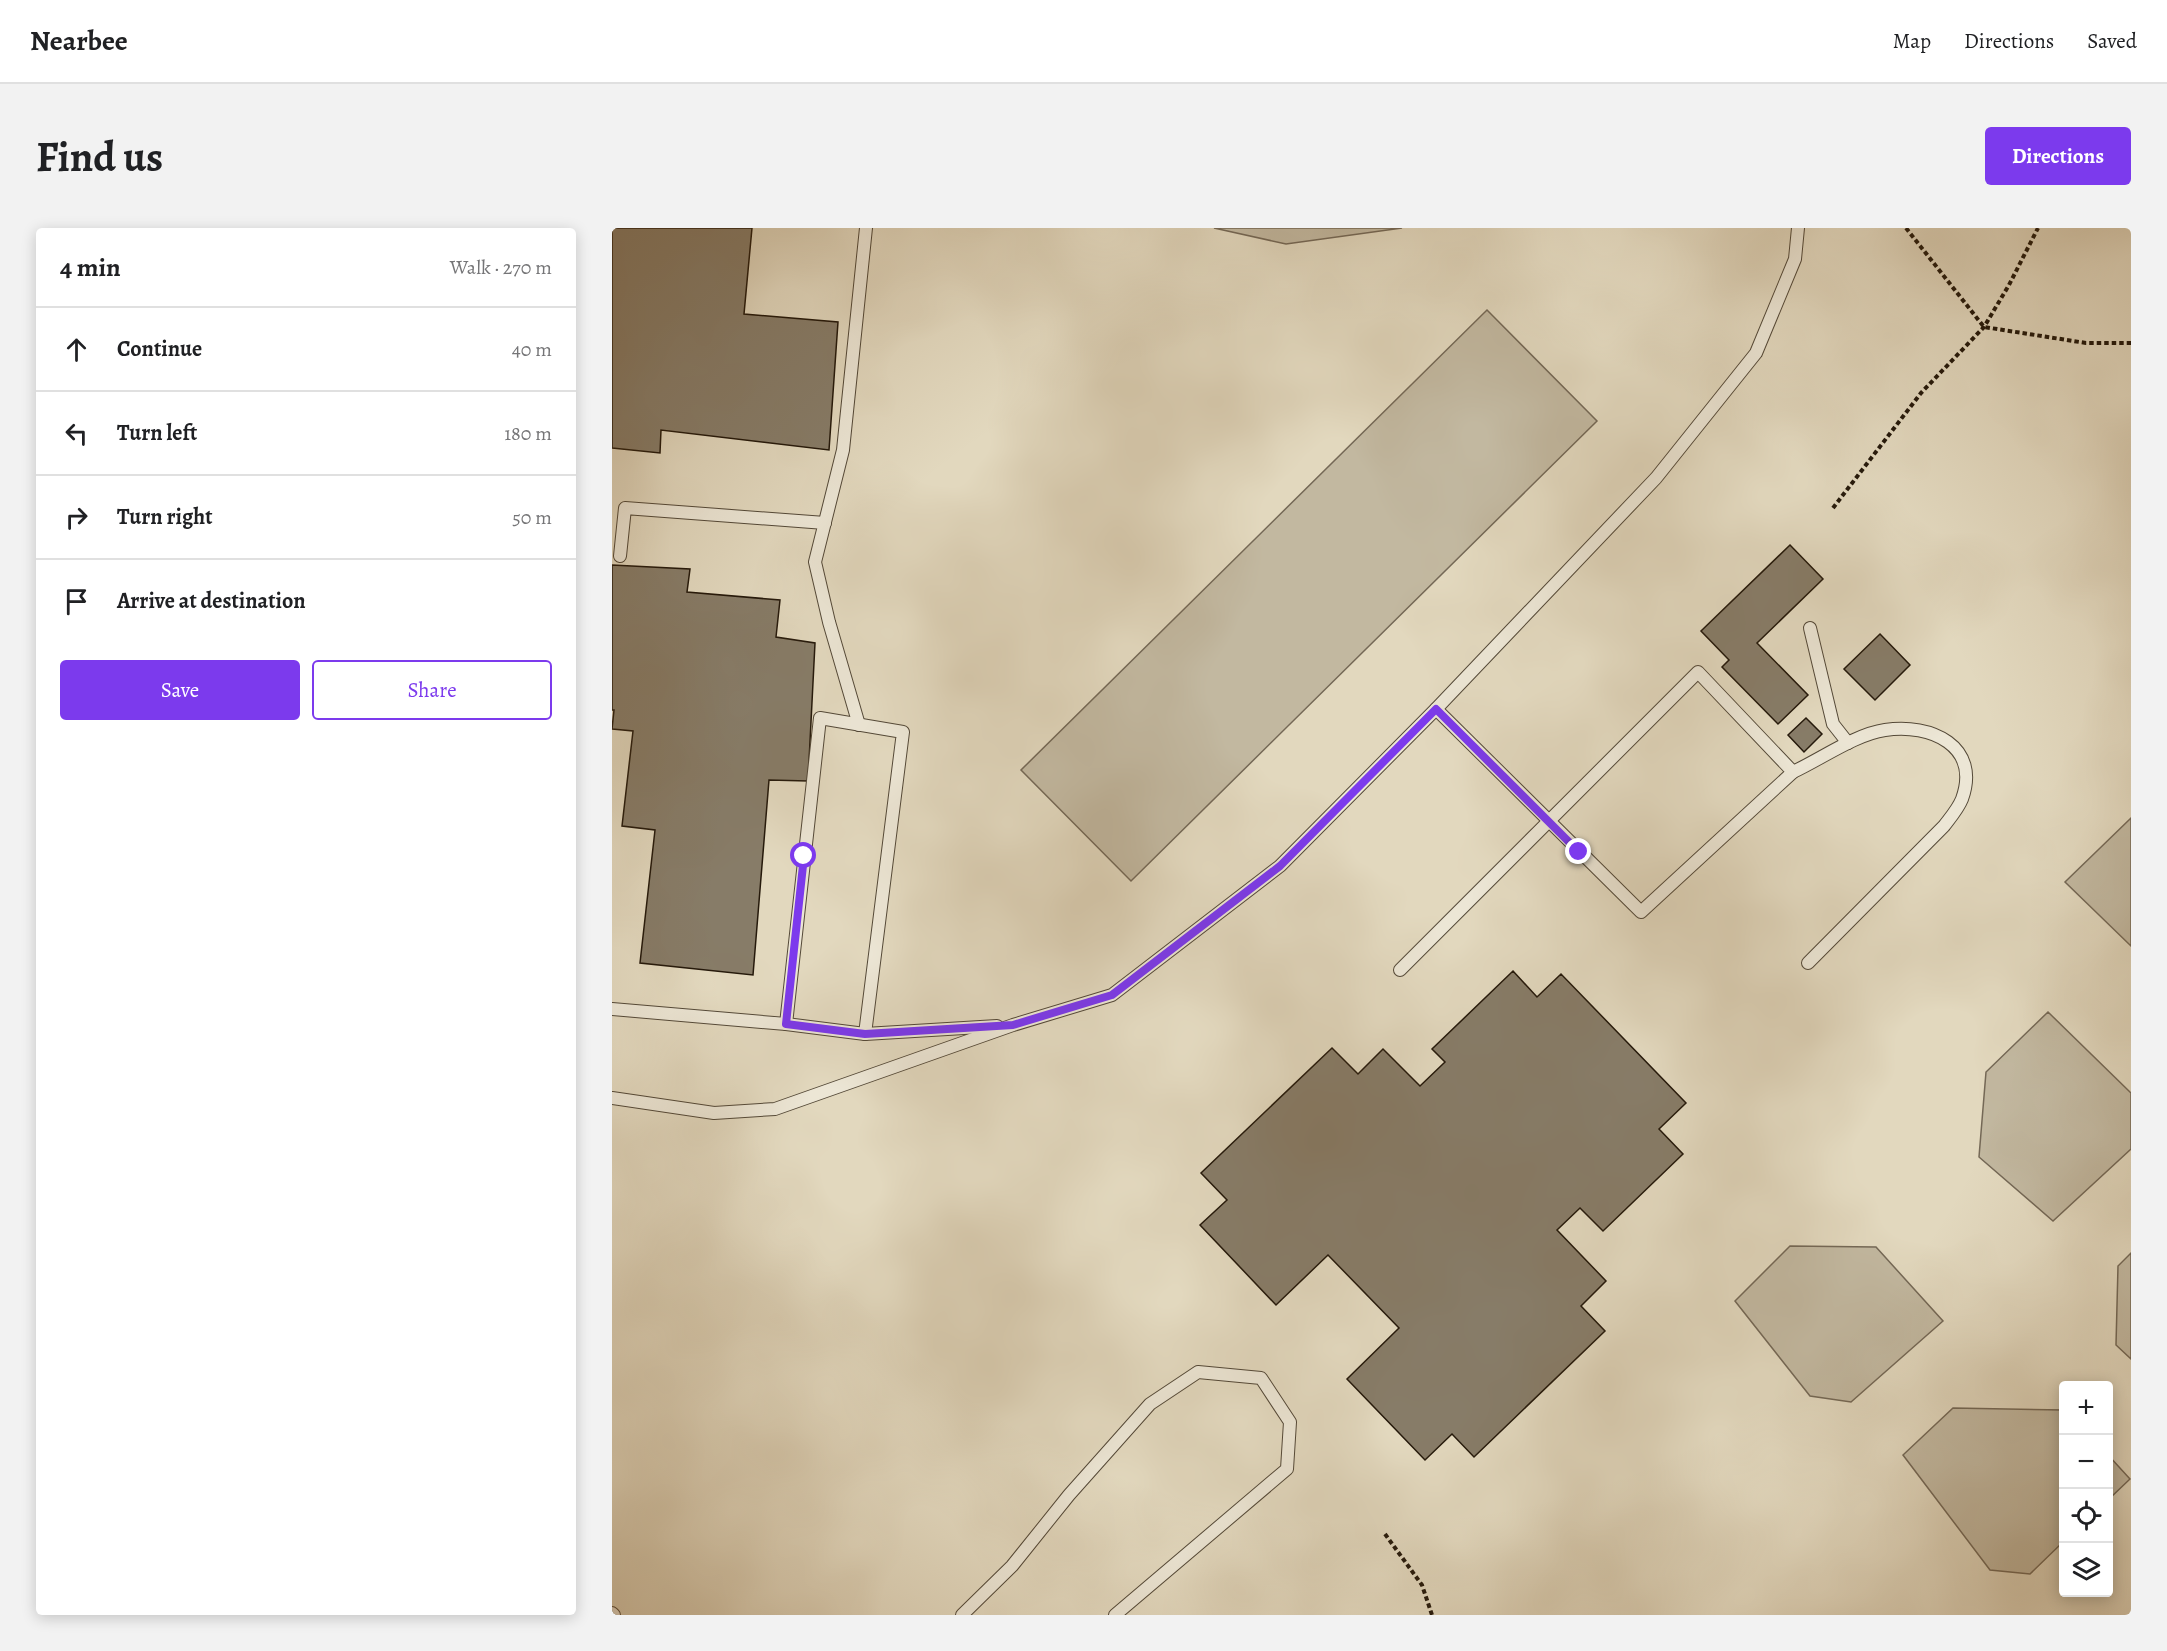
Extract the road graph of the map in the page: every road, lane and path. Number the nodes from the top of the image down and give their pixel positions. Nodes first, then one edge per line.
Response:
1 (866, 228) edge
2 (1798, 228) edge
3 (1906, 228) edge
4 (2038, 228) edge
5 (1984, 327) junction
6 (2131, 343) edge
7 (1833, 508) dead end
8 (825, 523) junction
9 (620, 556) dead end
10 (1810, 628) dead end
11 (1436, 709) junction
12 (859, 725) junction
13 (1848, 743) junction
14 (1793, 772) junction
15 (1548, 822) junction
16 (1808, 963) dead end
17 (1400, 970) dead end
18 (612, 1009) edge
19 (786, 1024) junction
20 (1013, 1025) junction
21 (865, 1034) junction
22 (612, 1098) edge
23 (1385, 1533) dead end
24 (962, 1615) edge
25 (1115, 1615) edge
26 (1432, 1615) edge

1 - 8 lane
2 - 11 lane
3 - 5 path
4 - 5 path
5 - 6 path
5 - 7 path
8 - 9 lane
8 - 12 lane
10 - 13 lane
11 - 15 lane
11 - 20 lane
12 - 19 lane
12 - 21 lane
13 - 14 lane
13 - 16 lane
14 - 15 lane
14 - 15 lane
15 - 17 lane
18 - 19 lane
19 - 21 lane
20 - 21 lane
20 - 22 lane
23 - 26 path
24 - 25 lane

